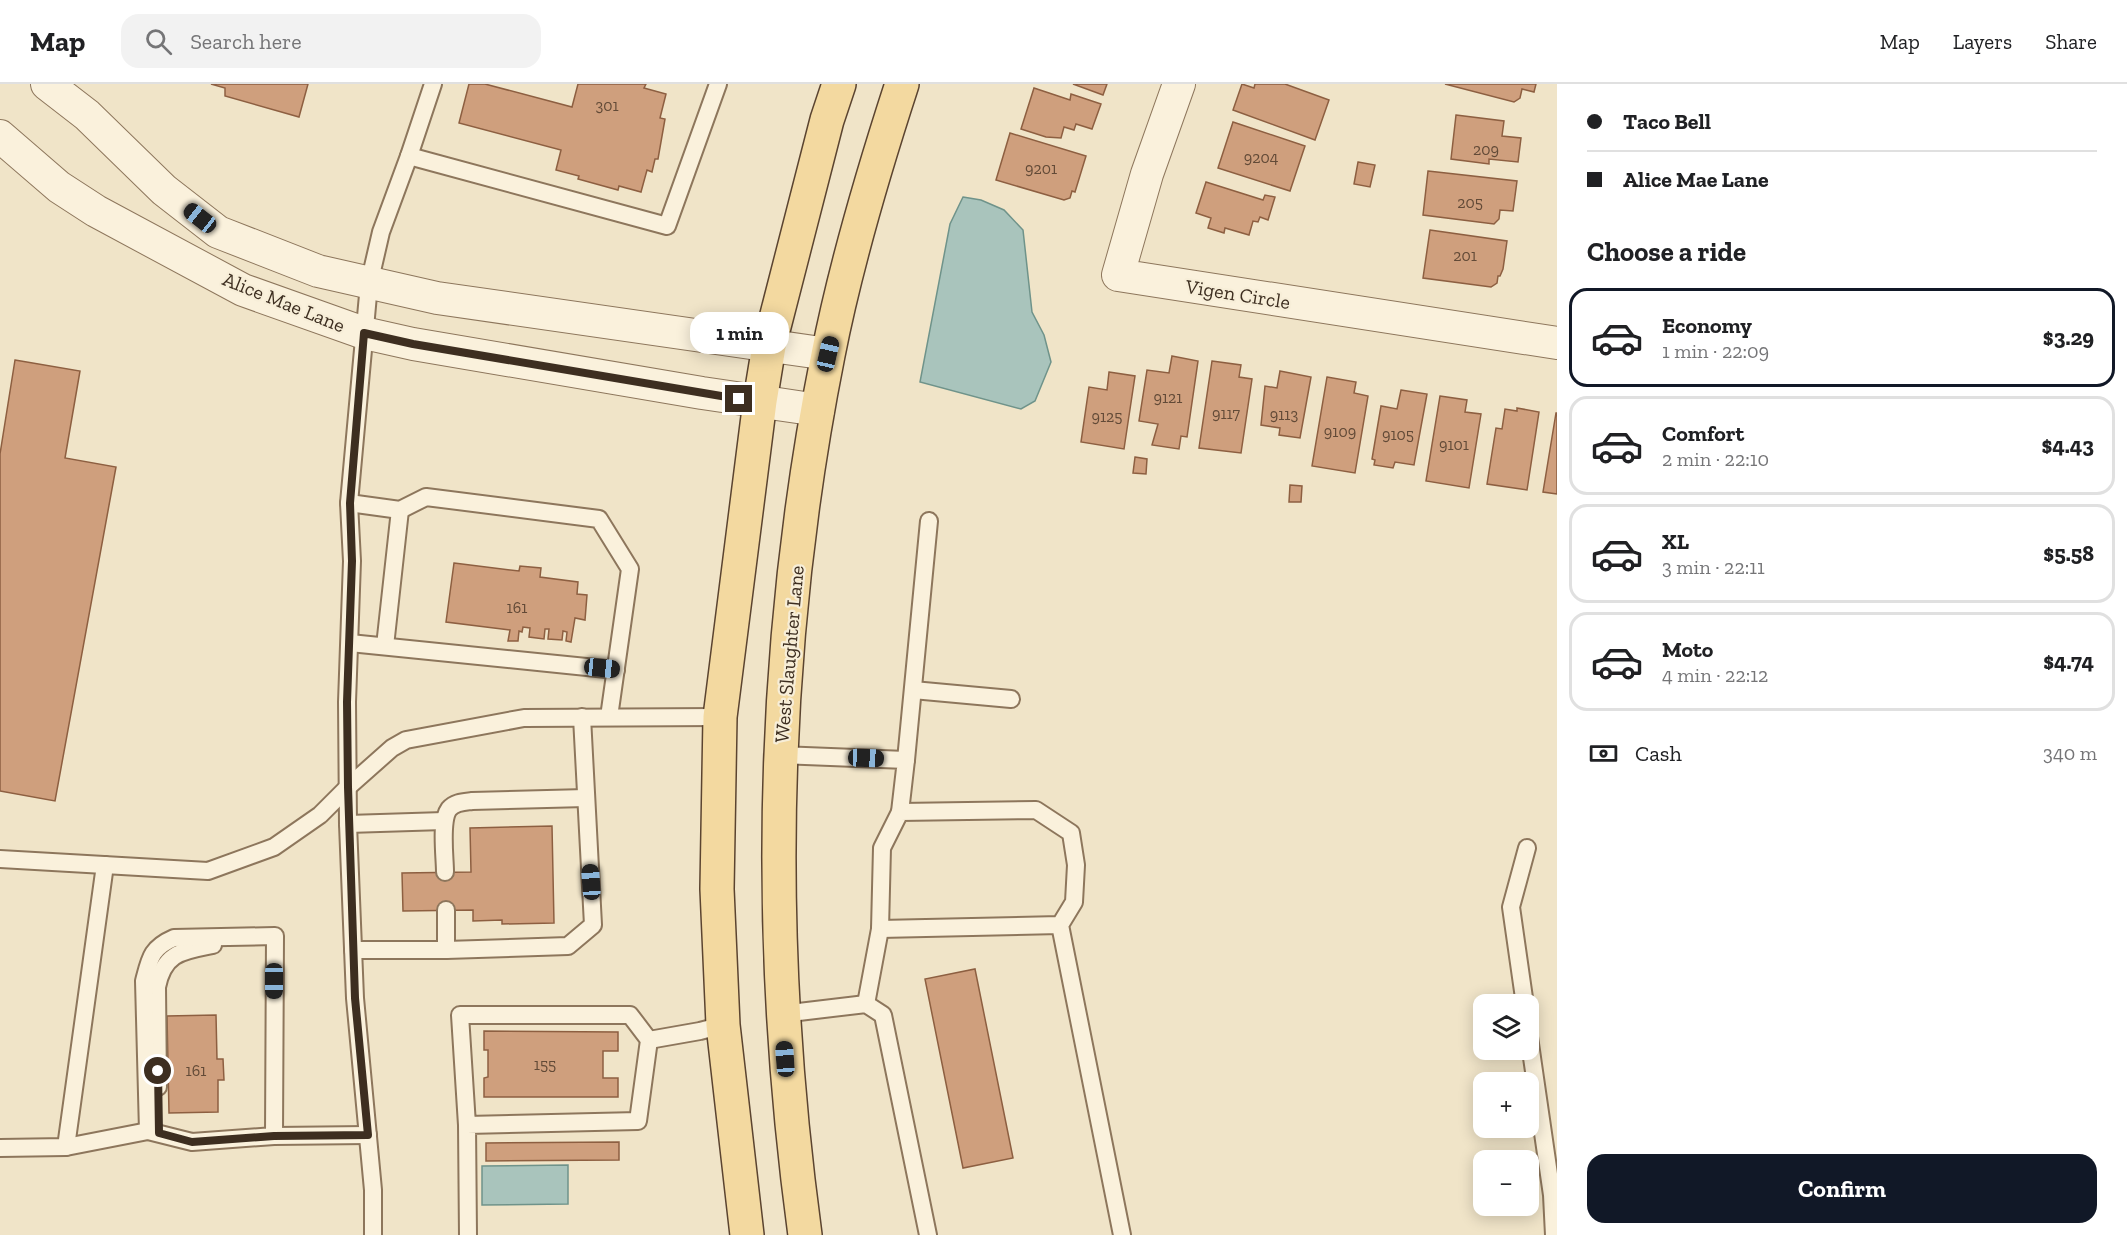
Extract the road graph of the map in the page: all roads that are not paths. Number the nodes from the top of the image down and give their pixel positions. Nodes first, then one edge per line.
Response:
1 (47, 84) edge
2 (433, 84) edge
3 (718, 84) edge
4 (839, 84) edge
5 (902, 84) edge
6 (1179, 84) edge
7 (0, 136) edge
8 (410, 156) junction
9 (369, 284) junction
10 (364, 333) junction
11 (1557, 341) edge
12 (769, 346) junction
13 (828, 354) junction
14 (760, 401) junction
15 (818, 410) junction
16 (350, 503) junction
17 (400, 510) junction
18 (929, 520) dead end
19 (350, 643) junction
20 (385, 646) junction
21 (616, 670) junction
22 (913, 690) junction
23 (1011, 699) dead end
24 (582, 717) junction
25 (609, 717) junction
26 (720, 717) junction
27 (780, 755) junction
28 (906, 760) junction
29 (348, 787) junction
30 (586, 798) junction
31 (900, 812) junction
32 (444, 821) junction
33 (348, 824) junction
34 (1527, 848) dead end
35 (0, 859) edge
36 (105, 865) junction
37 (445, 872) dead end
38 (446, 910) dead end
39 (1060, 925) junction
40 (880, 928) junction
41 (353, 950) junction
42 (446, 950) junction
43 (1523, 994) edge
44 (866, 1004) junction
45 (782, 1014) junction
46 (723, 1025) junction
47 (649, 1040) junction
48 (1532, 1060) edge
49 (467, 1125) junction
50 (153, 1132) junction
51 (368, 1135) junction
52 (274, 1136) junction
53 (66, 1147) junction
54 (0, 1148) edge
55 (373, 1235) edge
56 (468, 1235) edge
57 (747, 1235) edge
58 (805, 1235) edge
59 (927, 1235) edge
60 (1122, 1235) edge
61 (1554, 1235) edge

1 - 9 street, Alice Mae Lane
2 - 8 lane
3 - 8 lane
4 - 12 main road
5 - 13 main road, West Slaughter Lane
6 - 11 street, Vigen Circle
7 - 10 street, Alice Mae Lane
8 - 9 lane
9 - 10 lane
9 - 12 street, Alice Mae Lane
10 - 14 street, Alice Mae Lane
10 - 16 lane
12 - 13 street, Alice Mae Lane
12 - 14 main road
13 - 15 main road, West Slaughter Lane
14 - 15 street, Alice Mae Lane
14 - 26 main road
15 - 27 main road, West Slaughter Lane
16 - 17 lane
16 - 19 lane
17 - 20 lane
17 - 21 lane
18 - 22 lane
19 - 20 lane
19 - 29 lane
20 - 21 lane
21 - 25 lane
22 - 23 lane
22 - 28 lane
24 - 25 lane
24 - 29 lane
24 - 30 lane
25 - 26 lane
26 - 46 main road
27 - 28 lane
27 - 45 main road, West Slaughter Lane
28 - 31 lane
29 - 33 lane
29 - 36 lane
30 - 32 lane
30 - 42 lane
31 - 39 lane
31 - 40 lane
32 - 33 lane
32 - 37 lane
33 - 41 lane
34 - 43 lane
35 - 36 lane
36 - 53 lane
38 - 42 lane
39 - 40 lane
39 - 60 lane
40 - 44 lane
41 - 42 lane
41 - 51 lane
44 - 45 lane
44 - 59 lane
45 - 58 main road, West Slaughter Lane
46 - 47 lane
46 - 57 main road
47 - 49 lane
47 - 49 lane
48 - 61 lane
49 - 56 lane
50 - 52 lane
50 - 52 lane
50 - 53 lane
51 - 52 lane
51 - 55 lane
53 - 54 lane

